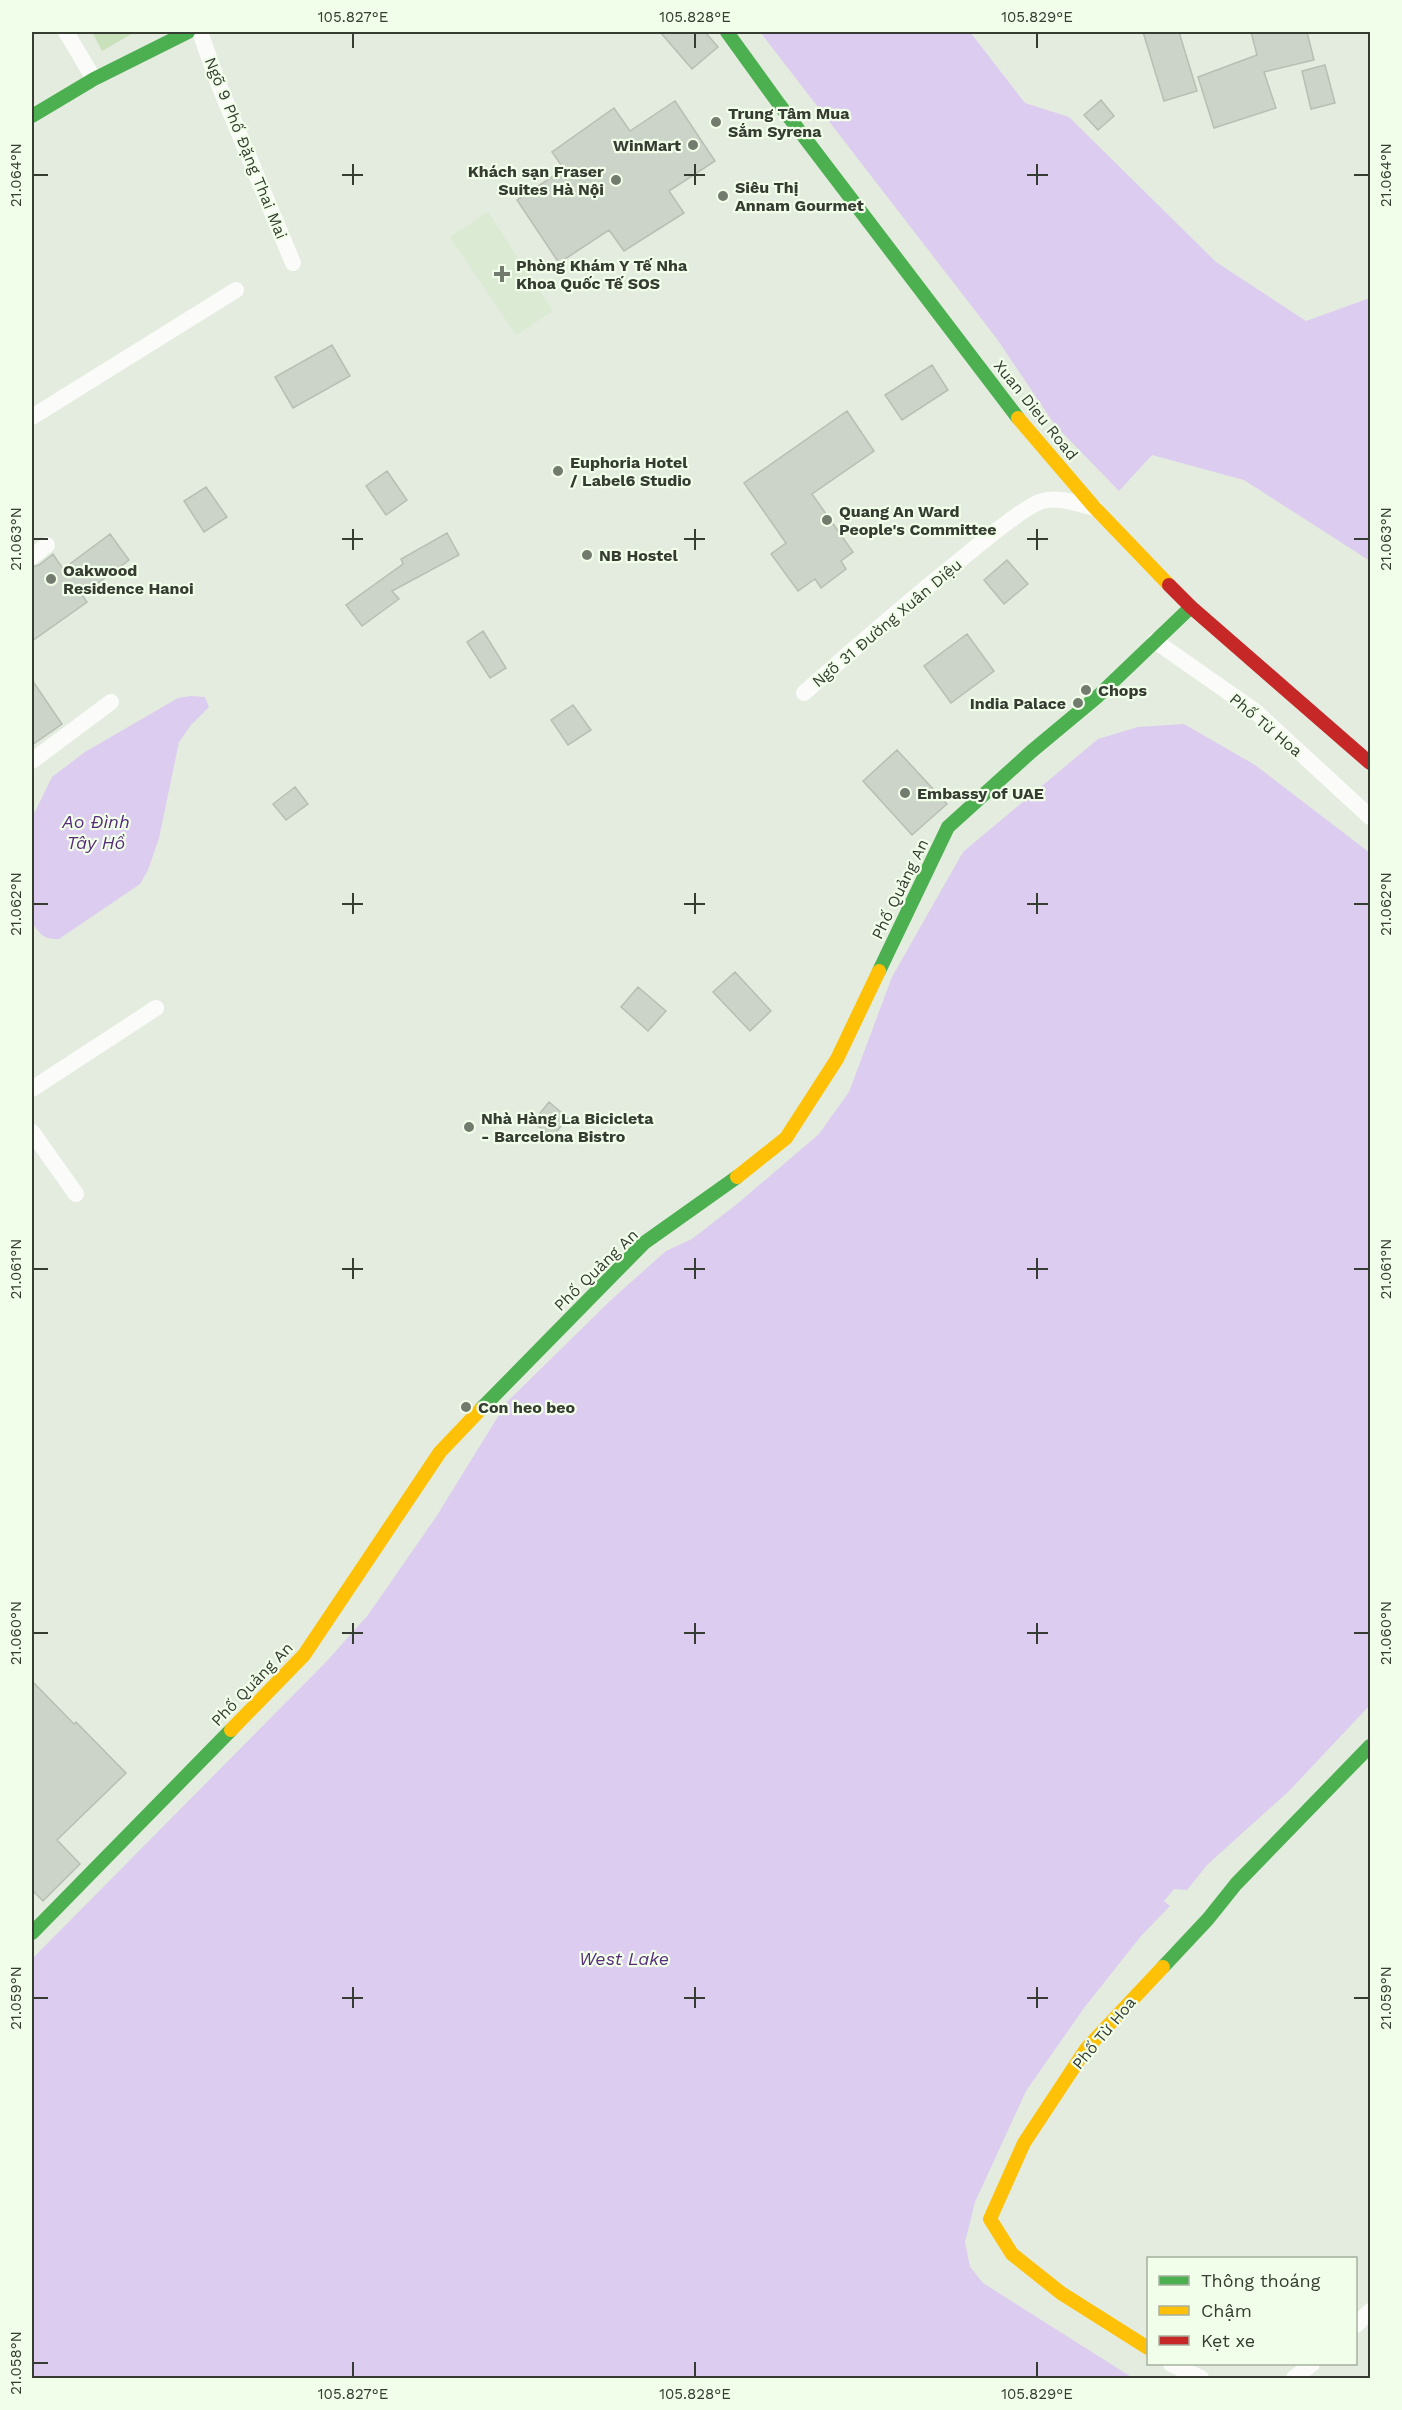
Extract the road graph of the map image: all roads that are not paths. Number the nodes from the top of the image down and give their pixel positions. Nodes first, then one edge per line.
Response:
1 (66, 32) edge
2 (188, 32) edge
3 (200, 32) edge
4 (727, 32) edge
5 (93, 79) junction
6 (32, 116) edge
7 (293, 263) dead end
8 (236, 291) dead end
9 (32, 417) edge
10 (1095, 508) junction
11 (47, 545) dead end
12 (32, 557) edge
13 (1191, 607) junction
14 (1155, 641) junction
15 (804, 693) dead end
16 (111, 702) dead end
17 (32, 761) edge
18 (1371, 763) edge
19 (1371, 817) edge
20 (156, 1008) dead end
21 (32, 1089) edge
22 (32, 1132) edge
23 (76, 1194) dead end
24 (1371, 1746) edge
25 (32, 1933) edge
26 (1371, 2311) edge
27 (1357, 2324) edge
28 (1147, 2347) edge
29 (1173, 2365) edge
30 (1311, 2365) edge
31 (1201, 2379) edge
32 (1294, 2379) edge

1 - 5 street
2 - 5 street
3 - 7 street, Ngõ 9 Phố Đặng Thai Mai
4 - 10 street, Xuan Dieu Road
5 - 6 street
8 - 9 street
10 - 13 street, Xuan Dieu Road
10 - 15 street, Ngõ 31 Đường Xuân Diệu
11 - 12 street
13 - 14 street, Phố Quảng An
13 - 18 street, Xuan Dieu Road
14 - 19 street, Phố Từ Hoa
14 - 25 street, Phố Quảng An
16 - 17 street
20 - 21 street
22 - 23 street
24 - 28 street, Phố Từ Hoa
26 - 27 street
29 - 31 street
30 - 32 street

